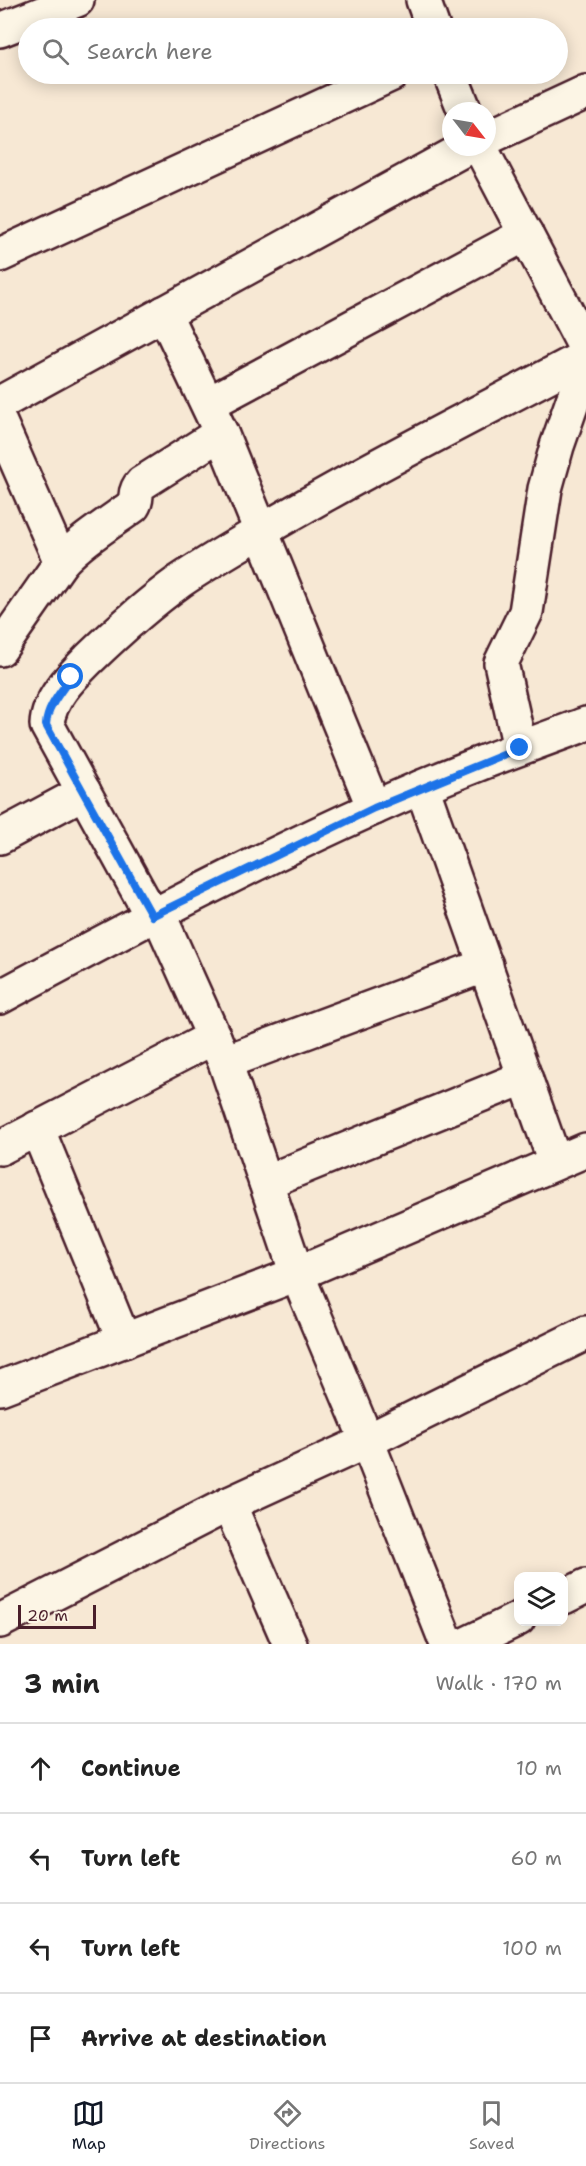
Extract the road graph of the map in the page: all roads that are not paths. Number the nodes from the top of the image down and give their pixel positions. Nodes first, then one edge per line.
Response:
1 (76, 0) edge
2 (423, 0) edge
3 (30, 18) edge
4 (429, 18) edge
5 (18, 23) edge
6 (0, 30) edge
7 (370, 84) edge
8 (454, 84) edge
9 (586, 92) edge
10 (461, 102) edge
11 (496, 134) edge
12 (452, 156) edge
13 (485, 156) edge
14 (526, 234) junction
15 (0, 255) edge
16 (164, 313) junction
17 (586, 349) edge
18 (586, 356) edge
19 (586, 363) edge
20 (0, 403) edge
21 (215, 418) junction
22 (0, 423) edge
23 (262, 531) junction
24 (61, 562) junction
25 (5, 636) edge
26 (586, 724) edge
27 (520, 748) junction
28 (422, 787) junction
29 (84, 792) junction
30 (374, 808) junction
31 (0, 837) edge
32 (155, 914) junction
33 (486, 965) junction
34 (0, 997) edge
35 (219, 1049) junction
36 (525, 1077) junction
37 (37, 1128) junction
38 (0, 1148) edge
39 (578, 1155) edge
40 (266, 1182) junction
41 (297, 1274) junction
42 (586, 1333) edge
43 (124, 1341) junction
44 (0, 1388) edge
45 (367, 1441) junction
46 (229, 1504) junction
47 (586, 1586) edge
48 (568, 1595) edge
49 (0, 1621) edge
50 (514, 1621) edge
51 (290, 1644) edge
52 (447, 1644) edge
53 (466, 1644) edge

1 - 3 street
2 - 4 street
5 - 6 street
7 - 15 street
8 - 10 street
9 - 11 street
12 - 16 street
13 - 14 street
14 - 17 street
14 - 21 street
16 - 20 street
16 - 21 street
18 - 23 street
19 - 27 street
21 - 23 street
21 - 24 street
22 - 24 street
23 - 29 street
23 - 30 street
24 - 25 street
26 - 27 street
27 - 28 street
28 - 30 street
28 - 33 street
29 - 31 street
29 - 32 street
30 - 32 street
32 - 34 street
32 - 35 street
33 - 35 street
33 - 36 street
35 - 37 street
35 - 40 street
36 - 39 street
36 - 40 street
37 - 38 street
37 - 43 street
39 - 41 street
40 - 41 street
41 - 43 street
41 - 45 street
42 - 45 street
43 - 44 street
45 - 46 street
45 - 52 street
46 - 49 street
46 - 51 street
47 - 48 street
50 - 53 street

